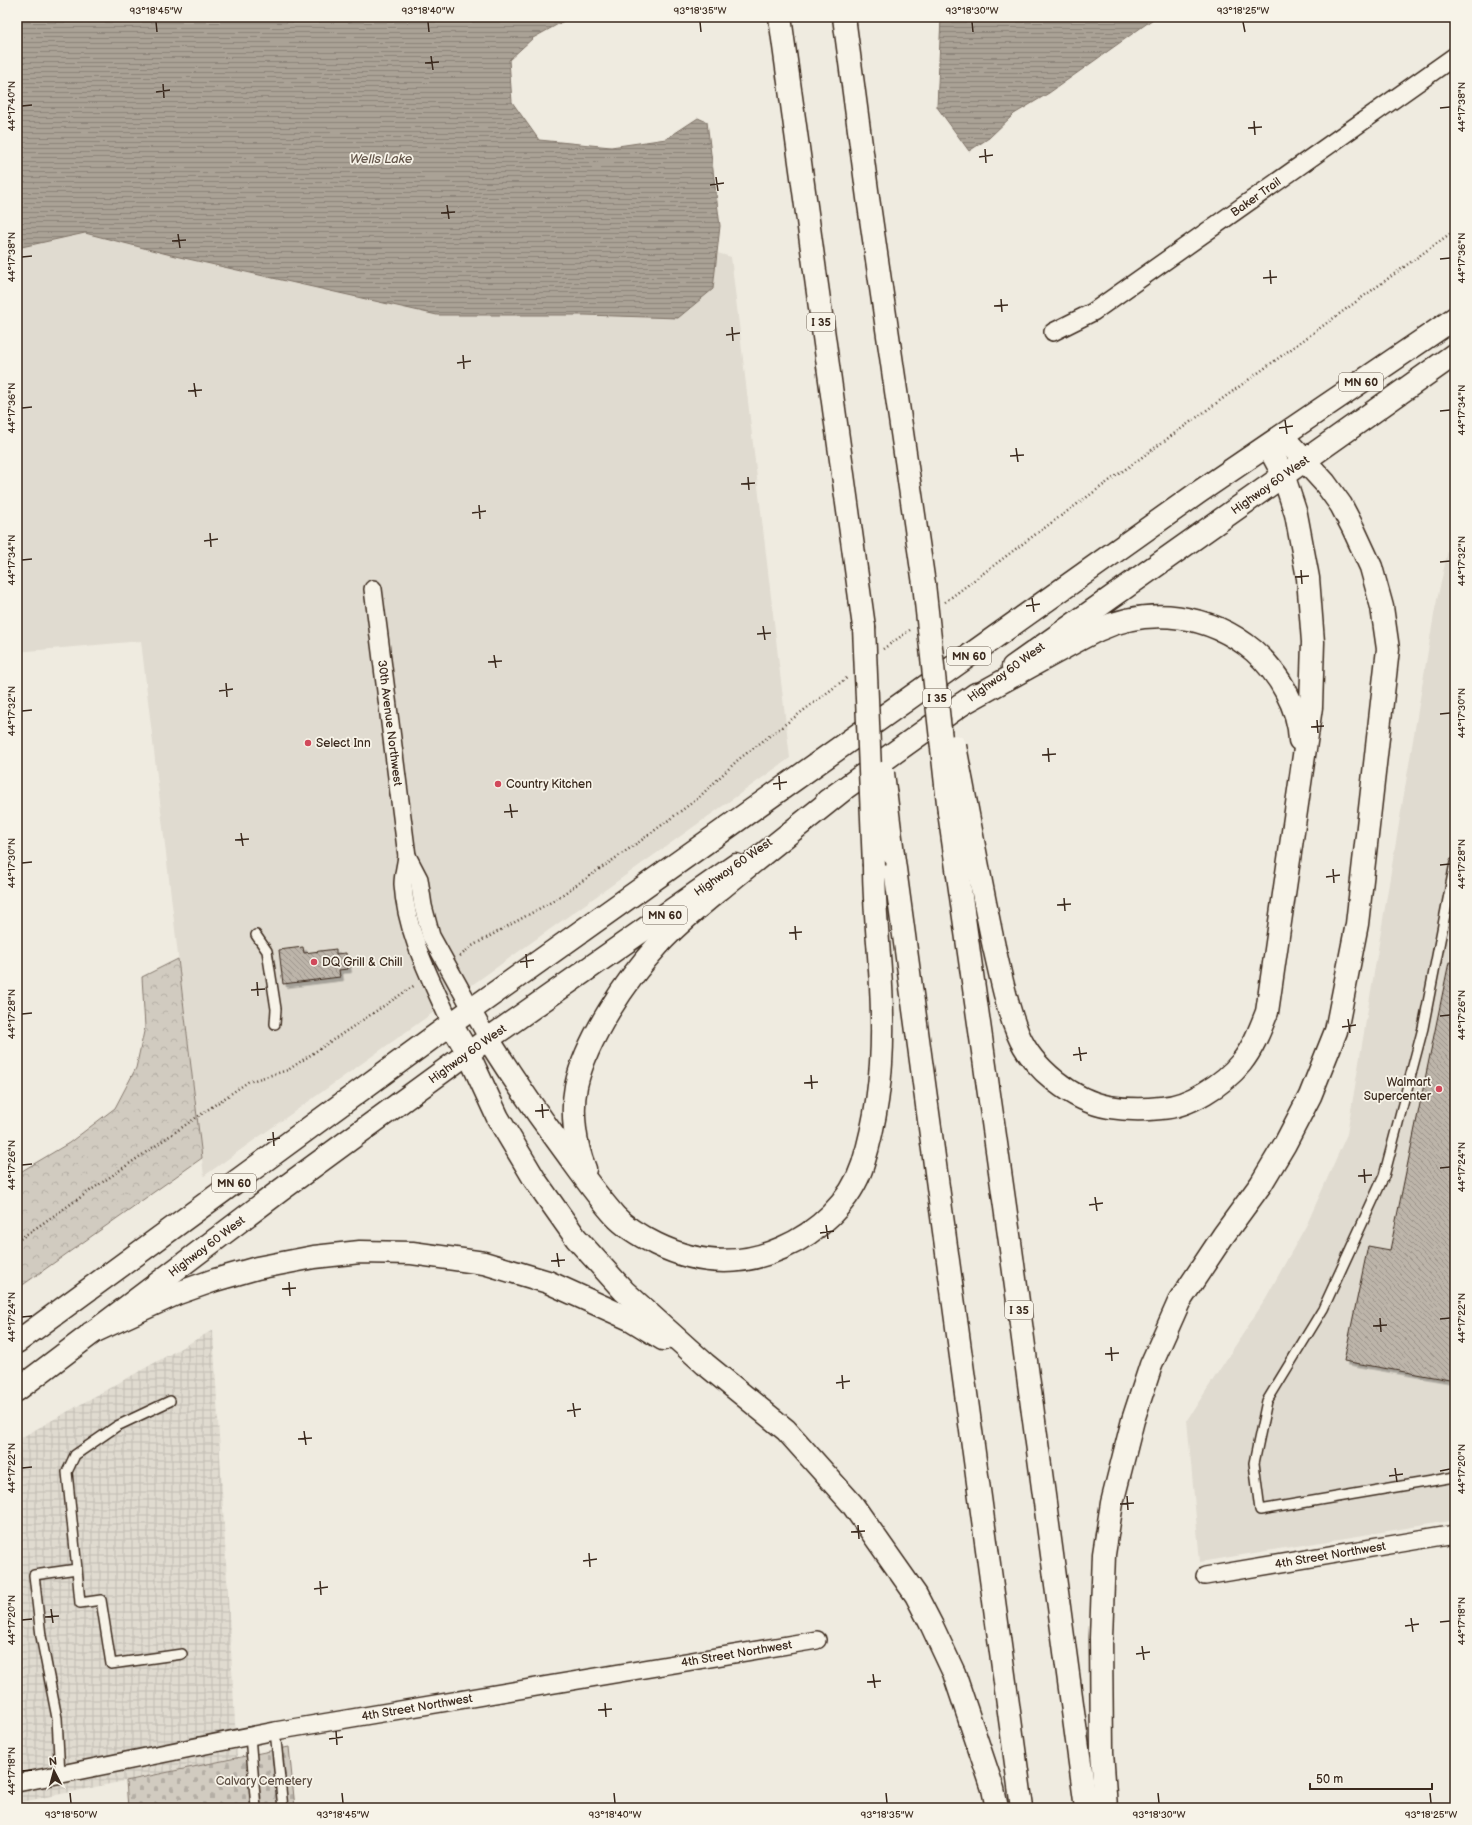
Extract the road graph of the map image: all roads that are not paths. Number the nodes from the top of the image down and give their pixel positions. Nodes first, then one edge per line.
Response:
1 (780, 17) edge
2 (844, 17) edge
3 (1455, 56) edge
4 (1455, 318) edge
5 (1053, 332) dead end
6 (1455, 354) edge
7 (1275, 441) junction
8 (1304, 459) junction
9 (1283, 474) junction
10 (372, 589) dead end
11 (864, 628) junction
12 (960, 705) junction
13 (1301, 771) junction
14 (842, 791) junction
15 (958, 808) junction
16 (407, 856) junction
17 (1455, 863) edge
18 (256, 935) dead end
19 (472, 1009) junction
20 (275, 1024) dead end
21 (451, 1024) junction
22 (488, 1039) junction
23 (468, 1053) junction
24 (596, 1192) junction
25 (91, 1333) junction
26 (17, 1342) edge
27 (705, 1364) junction
28 (17, 1390) edge
29 (170, 1401) dead end
30 (1455, 1477) edge
31 (1455, 1534) edge
32 (77, 1568) junction
33 (1205, 1576) dead end
34 (818, 1640) dead end
35 (182, 1654) dead end
36 (275, 1731) junction
37 (250, 1736) junction
38 (60, 1775) junction
39 (17, 1783) edge
40 (256, 1808) edge
41 (283, 1808) edge
42 (997, 1808) edge
43 (1022, 1808) edge
44 (1086, 1808) edge
45 (1106, 1808) edge

1 - 11 main road, I 35
2 - 15 main road, bridge
3 - 5 street, Baker Trail
4 - 7 main road, MN 60
6 - 8 main road, Highway 60 West / MN 60
7 - 8 main road
7 - 9 main road
7 - 19 main road, MN 60
8 - 9 main road, Highway 60 West / MN 60
8 - 45 main road
9 - 12 main road, Highway 60 West / MN 60
9 - 13 main road
10 - 16 street, 30th Avenue Northwest
11 - 24 main road, bridge
11 - 43 main road, I 35, bridge
12 - 13 main road
12 - 14 main road, Highway 60 West / MN 60
13 - 15 main road
14 - 22 main road, Highway 60 West / MN 60
14 - 24 main road
15 - 44 main road, I 35
16 - 19 street, 30th Avenue Northwest
16 - 21 street, 30th Avenue Northwest
17 - 30 lane
18 - 20 lane
19 - 21 main road, MN 60
19 - 22 street, 30th Avenue Northwest
21 - 23 main road
21 - 26 main road, MN 60
22 - 23 main road, Highway 60 West / MN 60
22 - 24 main road
23 - 25 main road, Highway 60 West / MN 60
23 - 27 main road
25 - 27 main road
25 - 28 main road, Highway 60 West / MN 60
27 - 42 main road
29 - 32 lane
31 - 33 street, 4th Street Northwest
32 - 35 lane
32 - 38 lane
34 - 36 street, 4th Street Northwest
36 - 37 street, 4th Street Northwest
36 - 41 lane
37 - 38 street, 4th Street Northwest
37 - 40 lane
38 - 39 street, 4th Street Northwest

